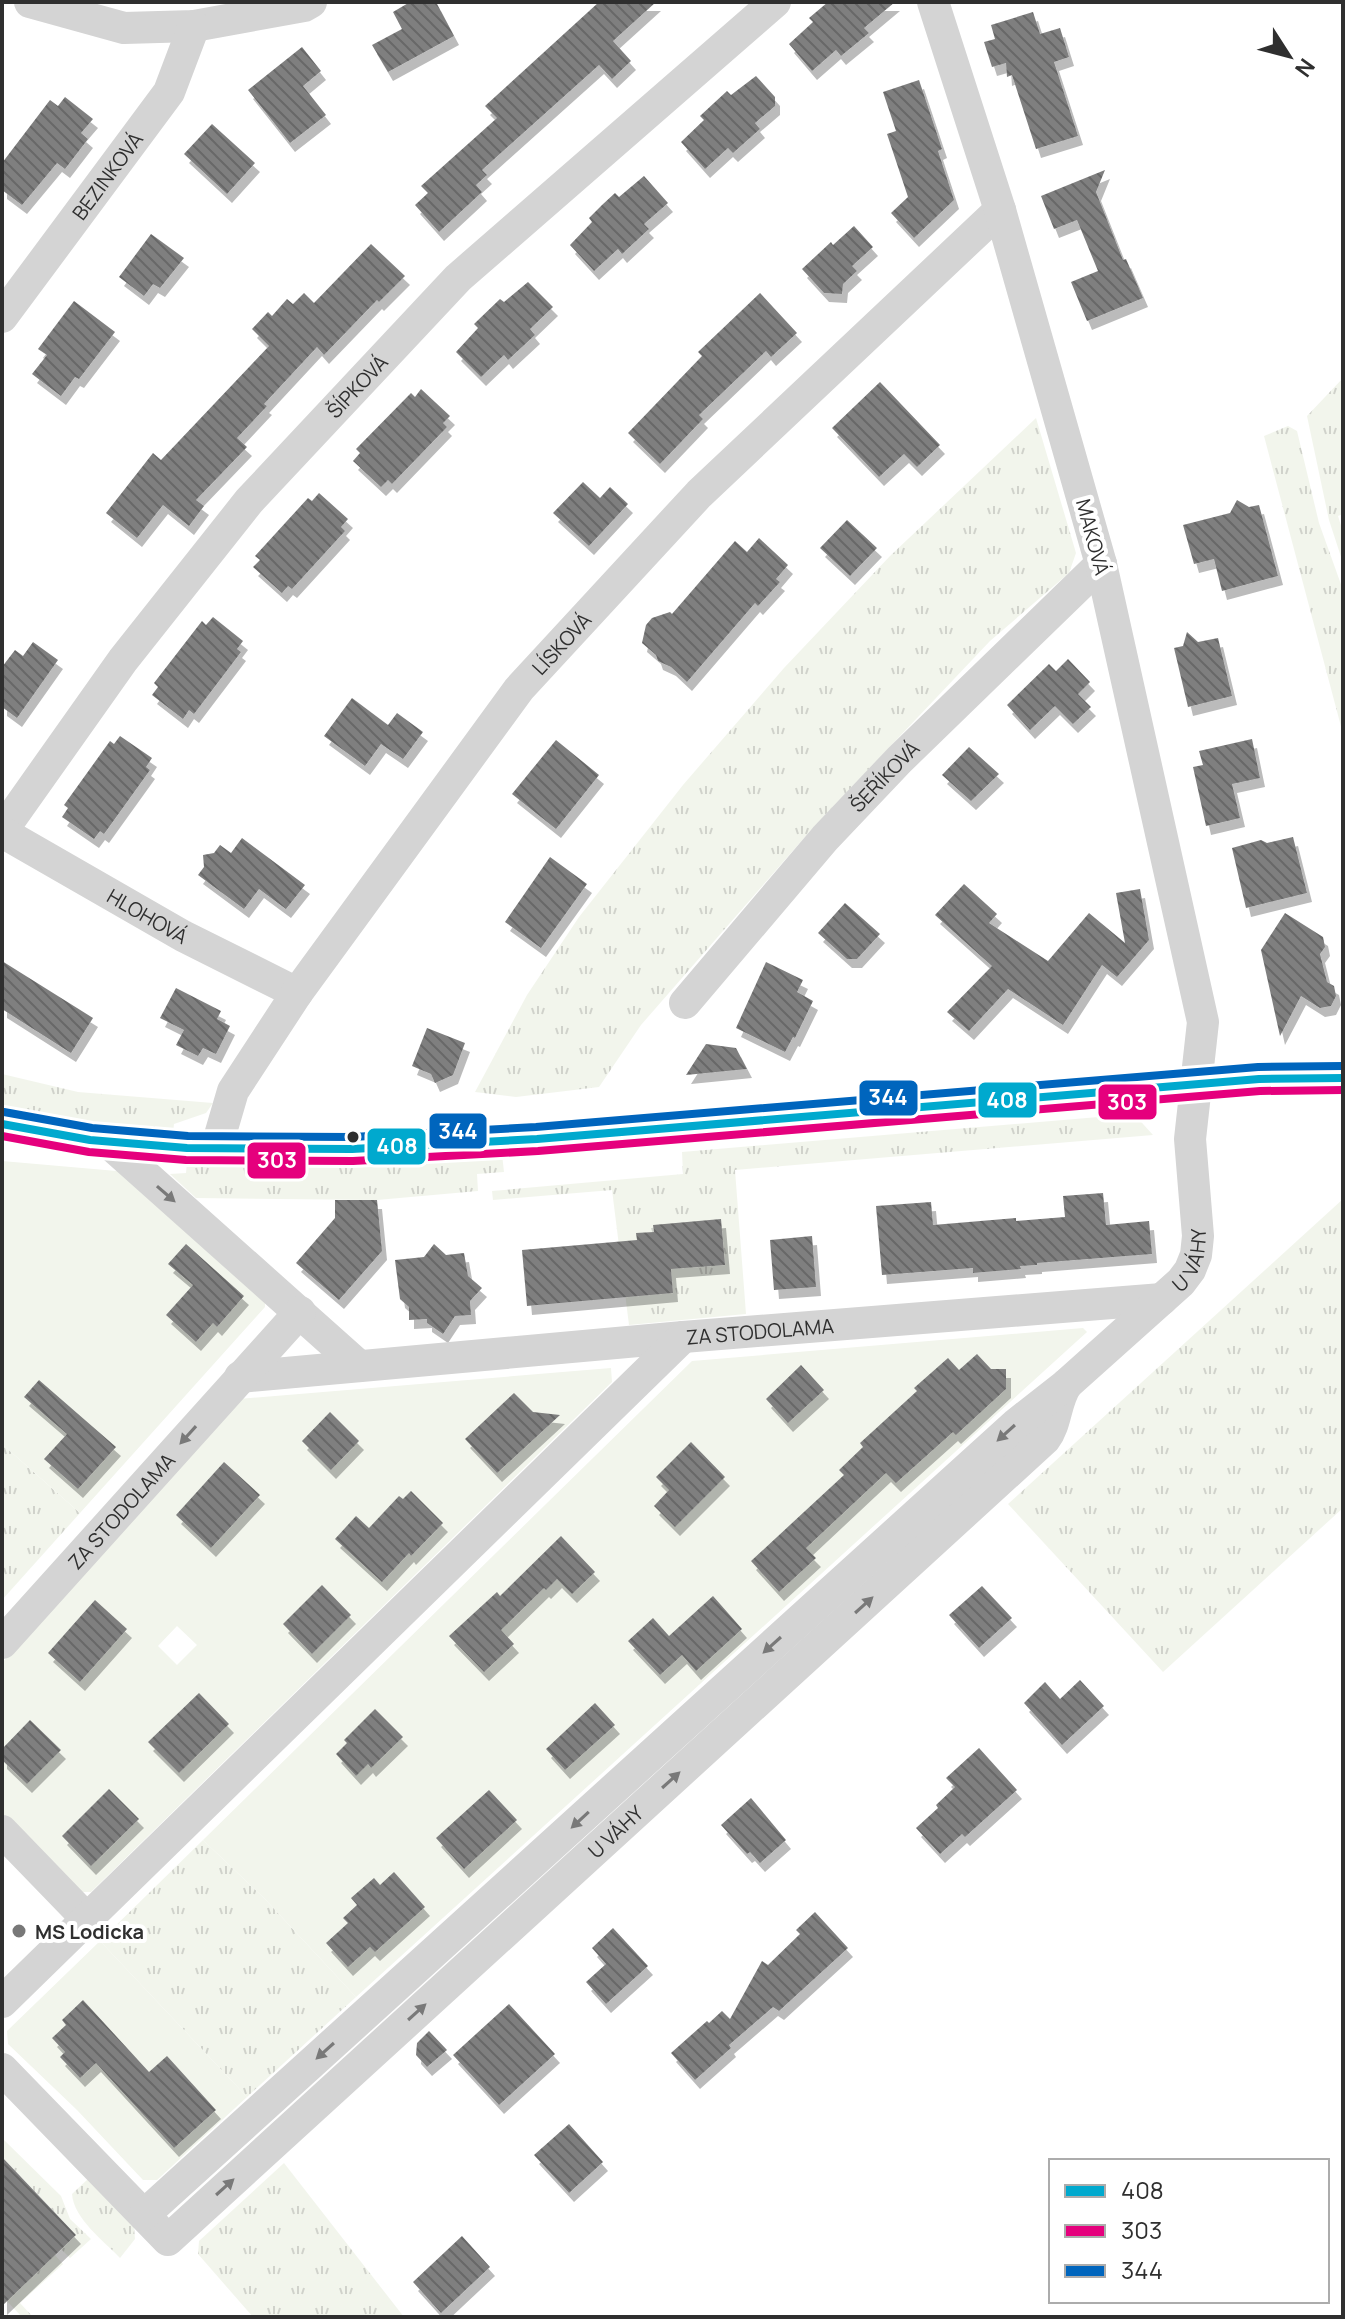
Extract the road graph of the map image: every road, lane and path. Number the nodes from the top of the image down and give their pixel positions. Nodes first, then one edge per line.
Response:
1 (30, 2) edge
2 (311, 2) edge
3 (775, 2) edge
4 (933, 2) edge
5 (194, 26) junction
6 (1000, 210) junction
7 (2, 317) edge
8 (1101, 564) junction
9 (2, 831) edge
10 (297, 993) junction
11 (685, 1003) dead end
12 (1343, 1078) edge
13 (1198, 1083) junction
14 (2, 1124) edge
15 (108, 1142) junction
16 (216, 1149) junction
17 (1162, 1299) junction
18 (300, 1312) junction
19 (683, 1337) junction
20 (359, 1366) junction
21 (240, 1377) junction
22 (1067, 1384) junction
23 (2, 1643) edge
24 (2, 1831) edge
25 (88, 1920) junction
26 (2, 2002) edge
27 (2, 2069) edge
28 (144, 2215) junction

1 - 5 street
2 - 5 street
3 - 9 street, ŠÍPKOVÁ
4 - 6 street, MAKOVÁ
5 - 7 street, BEZINKOVÁ
6 - 8 street, MAKOVÁ
6 - 10 street, LÍSKOVÁ
8 - 11 street, ŠEŘÍKOVÁ
8 - 13 street, MAKOVÁ
9 - 10 street, HLOHOVÁ
10 - 16 street, LÍSKOVÁ
12 - 13 street
13 - 16 street
13 - 17 street, U VÁHY
14 - 15 street
15 - 16 street
15 -> 18 street
17 - 19 street, ZA STODOLAMA
17 - 22 street, U VÁHY
18 - 20 street
18 - 21 street, ZA STODOLAMA
19 - 20 street, ZA STODOLAMA
19 - 25 street
20 - 21 street, ZA STODOLAMA
21 -> 23 street, ZA STODOLAMA
22 -> 28 street, U VÁHY
28 -> 22 street, U VÁHY
24 - 25 street
25 - 26 street
27 - 28 street, U VÁHY

